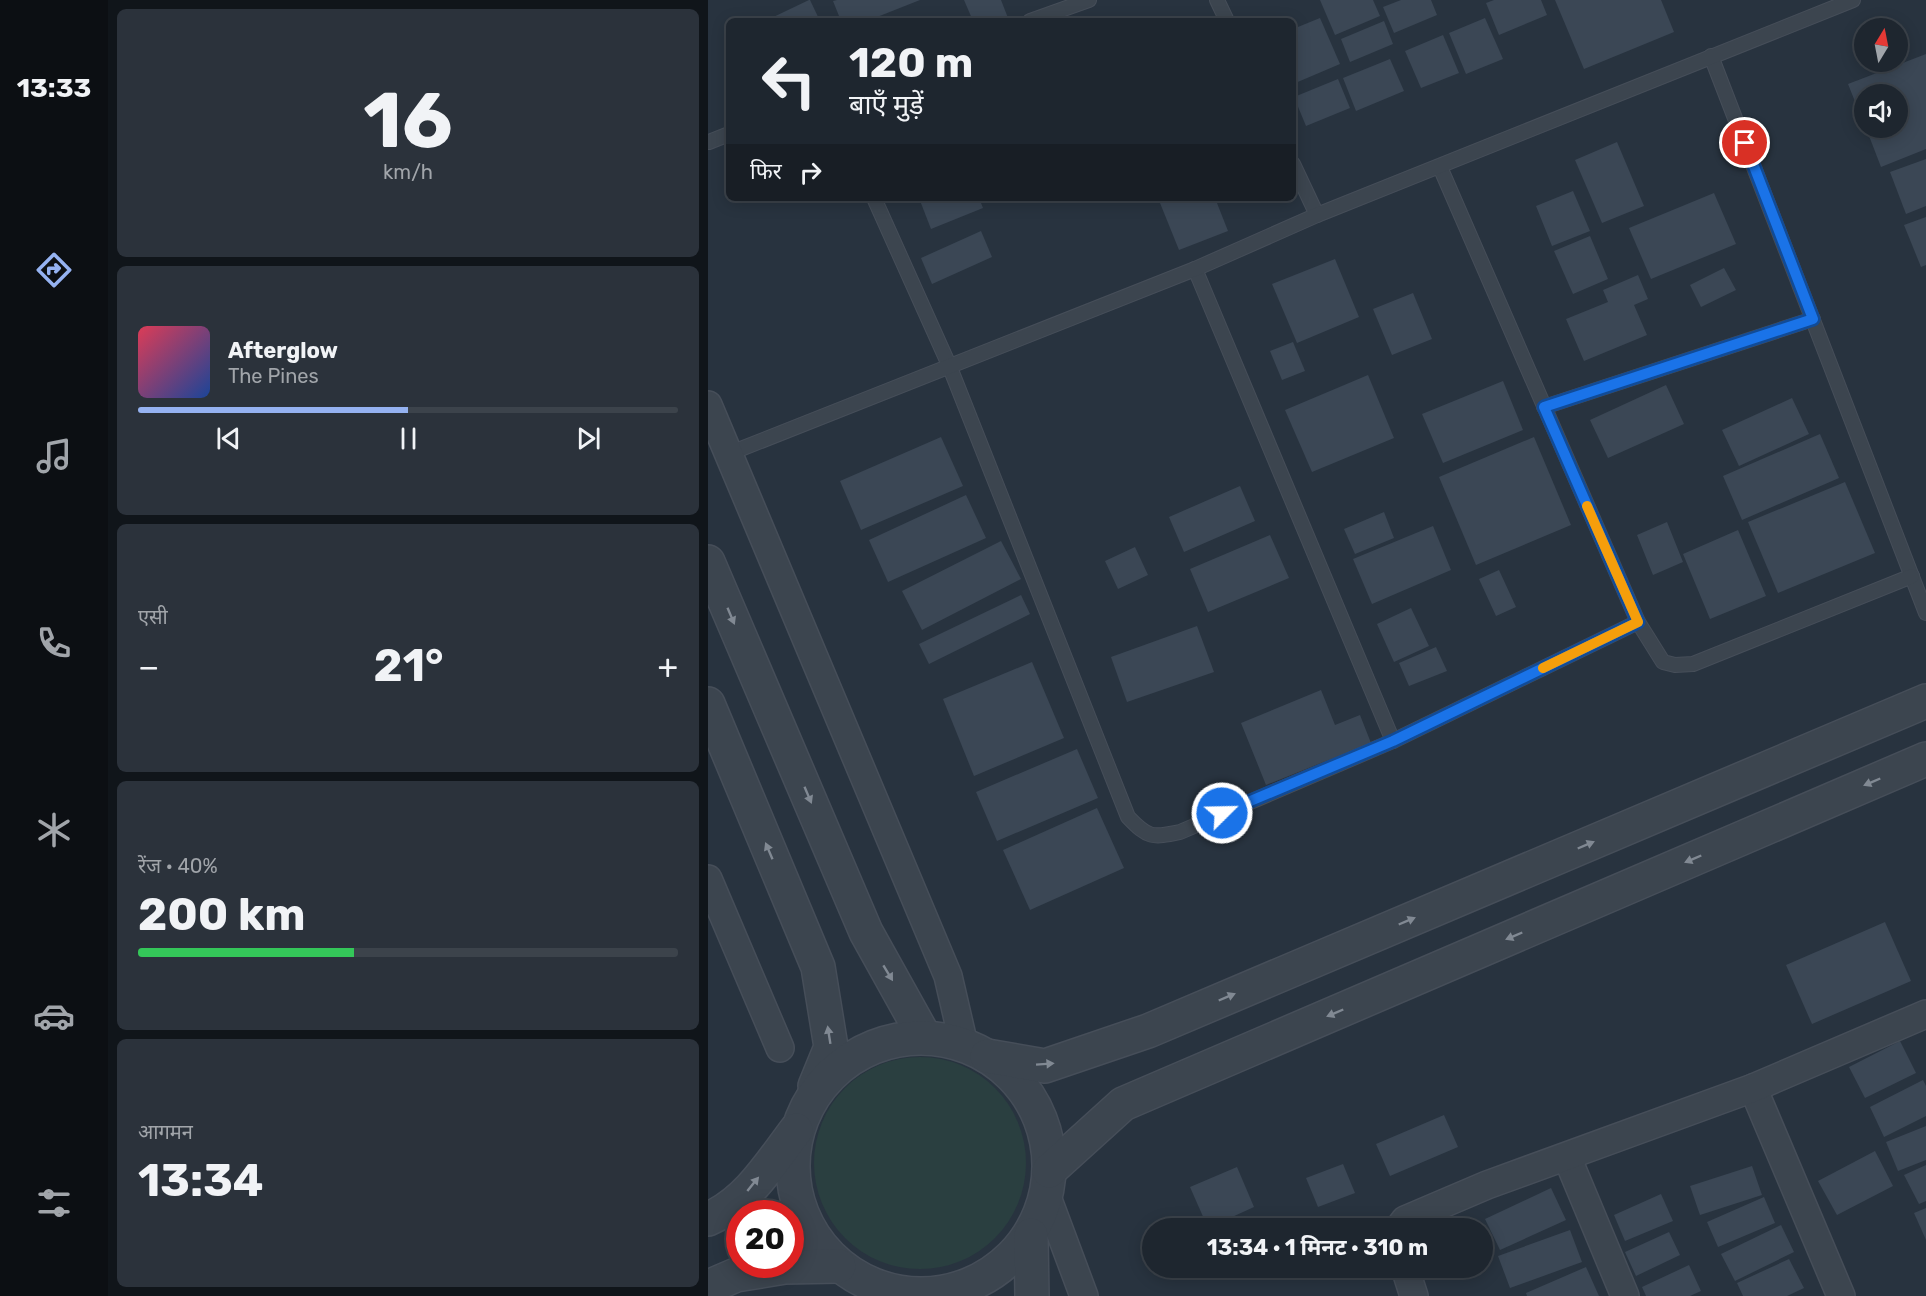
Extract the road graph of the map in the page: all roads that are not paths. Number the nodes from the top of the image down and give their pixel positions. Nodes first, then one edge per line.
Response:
1 (1089, 0) edge
2 (1217, 0) edge
3 (1852, 0) edge
4 (1038, 18) edge
5 (1226, 18) edge
6 (1711, 56) junction
7 (726, 135) edge
8 (709, 141) edge
9 (1440, 166) junction
10 (1296, 170) edge
11 (875, 201) edge
12 (1317, 215) junction
13 (1195, 269) junction
14 (1813, 319) junction
15 (949, 365) junction
16 (708, 405) edge
17 (1544, 407) junction
18 (728, 454) junction
19 (708, 562) edge
20 (1912, 576) junction
21 (1926, 613) edge
22 (1638, 622) junction
23 (1926, 701) edge
24 (708, 704) edge
25 (1393, 741) junction
26 (1926, 759) edge
27 (708, 879) edge
28 (1926, 1014) edge
29 (925, 1038) junction
30 (780, 1048) dead end
31 (976, 1050) junction
32 (1753, 1088) junction
33 (801, 1120) junction
34 (1567, 1157) junction
35 (1048, 1184) junction
36 (1410, 1218) edge
37 (708, 1219) edge
38 (1031, 1235) junction
39 (839, 1266) junction
40 (1408, 1278) edge
41 (708, 1287) edge
42 (919, 1296) edge
43 (1032, 1296) edge
44 (1084, 1296) edge
45 (1414, 1296) edge
46 (1625, 1296) edge
47 (1841, 1296) edge

1 - 4 lane
2 - 5 lane
3 - 6 lane
6 - 9 lane
6 - 14 lane
7 - 8 lane
9 - 12 lane
9 - 17 lane
10 - 12 lane
11 - 15 lane
12 - 13 lane
13 - 15 lane
13 - 25 lane
14 - 17 lane
14 - 20 lane
15 - 18 lane
15 - 25 lane
16 - 18 street
17 - 22 lane
18 - 31 street
19 -> 29 street
20 - 21 lane
20 - 22 lane
22 - 25 lane
31 -> 23 street
33 -> 24 street
26 -> 35 street
27 - 30 street
28 - 32 street
29 - 31 street
29 - 33 street
31 - 35 street
32 - 34 street
32 - 47 street
37 -> 33 street
33 - 39 street
34 - 36 street
34 - 46 street
35 - 38 street
35 - 44 street
38 - 42 street
38 - 43 street
39 - 41 street
39 - 42 street
40 - 45 street

